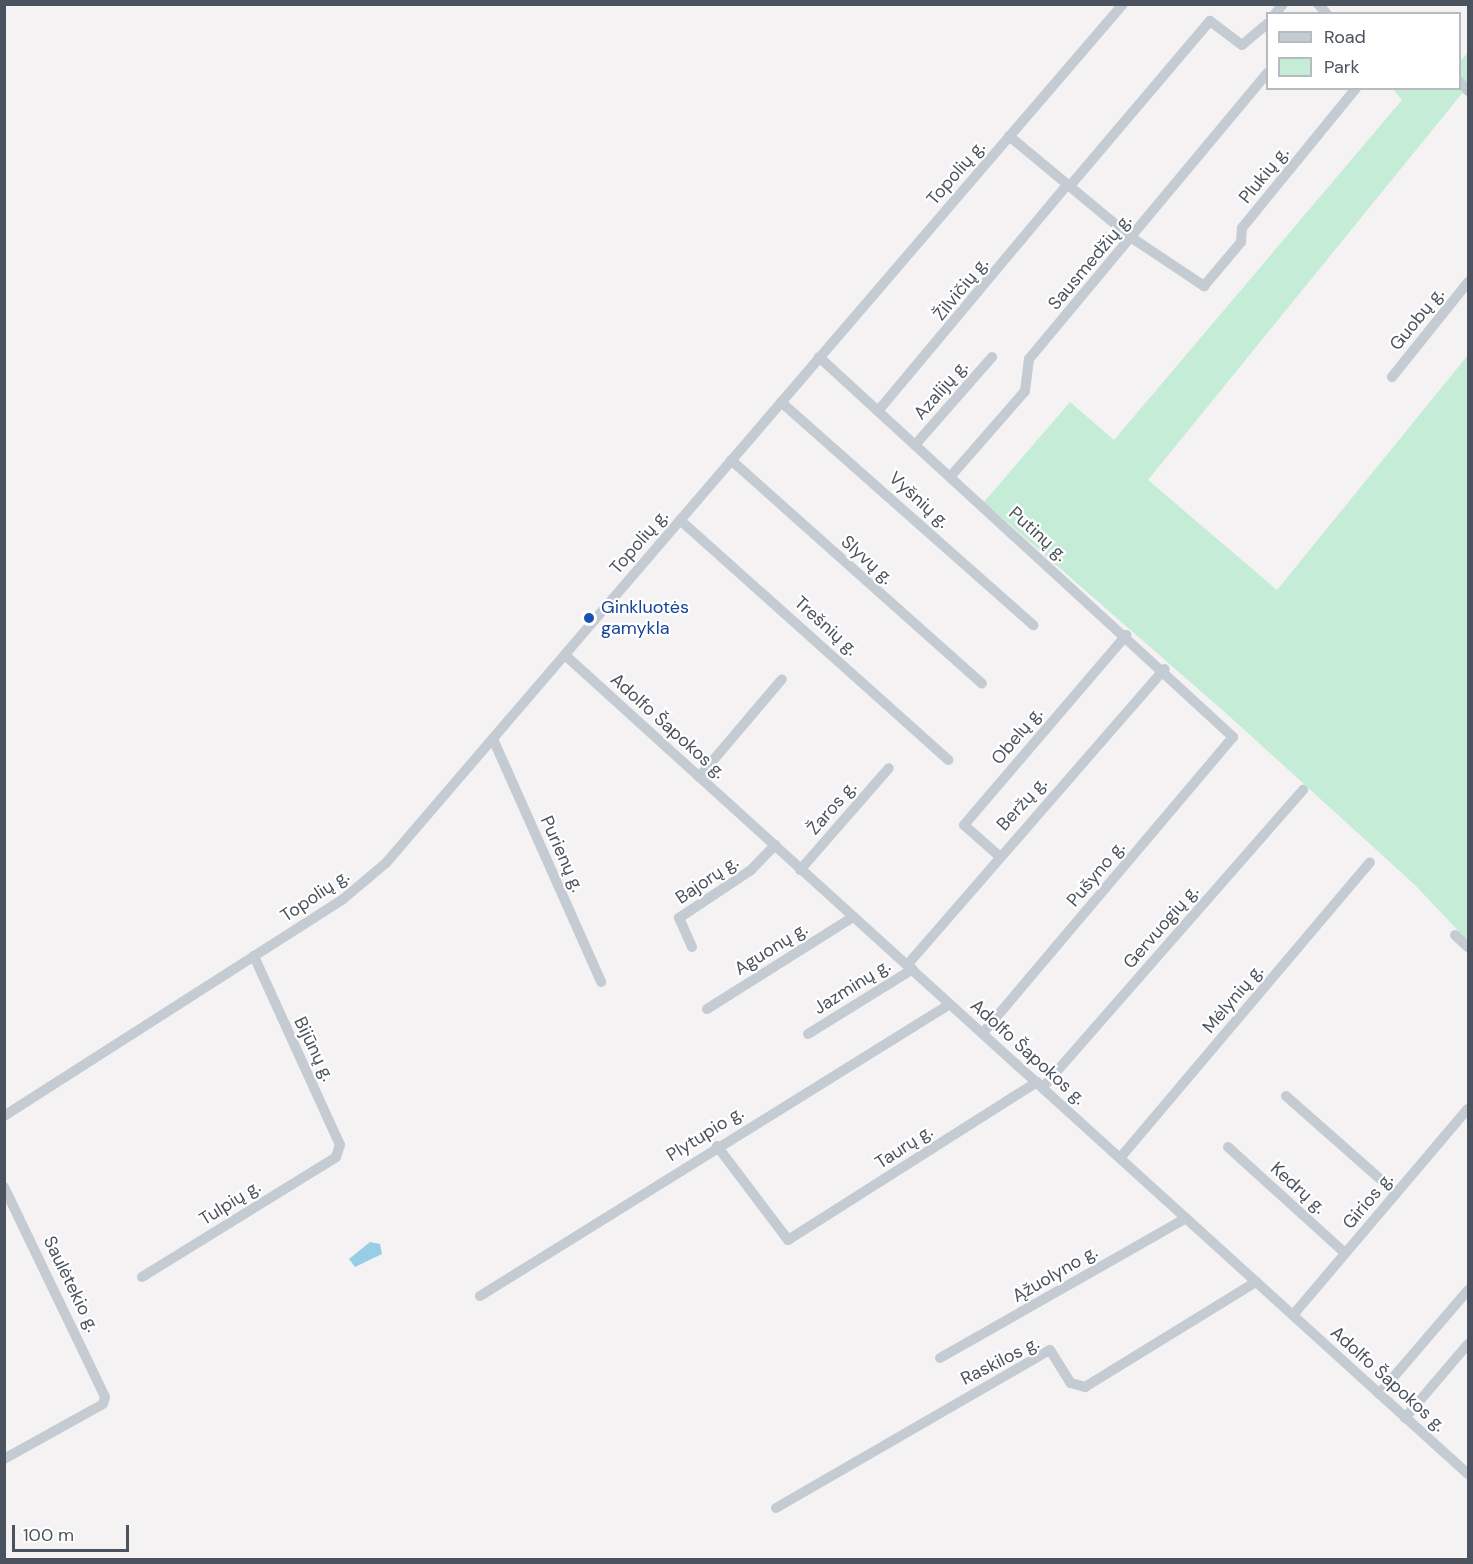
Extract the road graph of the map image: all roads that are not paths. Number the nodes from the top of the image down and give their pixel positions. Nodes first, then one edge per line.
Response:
1 (1123, 4) edge
2 (1266, 25) edge
3 (1266, 74) edge
4 (1354, 90) edge
5 (1009, 136) junction
6 (1068, 186) junction
7 (1132, 238) junction
8 (1468, 282) edge
9 (819, 357) junction
10 (992, 357) dead end
11 (1392, 376) dead end
12 (781, 402) junction
13 (878, 411) junction
14 (915, 445) junction
15 (731, 460) junction
16 (950, 477) junction
17 (680, 520) junction
18 (1033, 624) dead end
19 (1126, 634) junction
20 (565, 655) junction
21 (1164, 669) junction
22 (782, 679) dead end
23 (982, 684) dead end
24 (1233, 737) joint
25 (493, 740) junction
26 (948, 760) dead end
27 (889, 768) dead end
28 (699, 777) junction
29 (1303, 790) dead end
30 (775, 845) junction
31 (998, 855) junction
32 (1370, 862) dead end
33 (800, 870) junction
34 (853, 916) junction
35 (1455, 935) dead end
36 (692, 947) dead end
37 (1468, 947) edge
38 (254, 956) junction
39 (910, 967) junction
40 (601, 982) dead end
41 (950, 1004) junction
42 (707, 1009) dead end
43 (983, 1033) junction
44 (808, 1034) dead end
45 (1040, 1084) junction
46 (1286, 1095) dead end
47 (1468, 1109) edge
48 (4, 1116) edge
49 (717, 1146) junction
50 (1228, 1147) dead end
51 (336, 1157) joint
52 (1120, 1158) junction
53 (4, 1187) edge
54 (1396, 1193) junction
55 (1186, 1218) junction
56 (1345, 1253) junction
57 (142, 1277) dead end
58 (1256, 1282) junction
59 (1468, 1290) edge
60 (480, 1296) dead end
61 (1293, 1315) junction
62 (1468, 1344) edge
63 (940, 1358) dead end
64 (1379, 1394) junction
65 (1405, 1418) junction
66 (4, 1459) edge
67 (1468, 1474) edge
68 (776, 1508) dead end

1 - 5 street, Topolių g.
2 - 6 street, Žilvičių g.
3 - 7 street, Sausmedžių g.
4 - 7 street, Plukių g.
5 - 6 street
5 - 9 street, Topolių g.
6 - 7 street
6 - 13 street, Žilvičių g.
7 - 16 street, Sausmedžių g.
8 - 11 street, Guobų g.
9 - 12 street, Topolių g.
9 - 13 street, Putinų g.
10 - 14 street, Azalijų g.
12 - 15 street, Topolių g.
12 - 18 street, Vyšnių g.
13 - 14 street, Putinų g.
14 - 16 street, Putinų g.
15 - 17 street, Topolių g.
15 - 23 street, Slyvų g.
16 - 19 street, Putinų g.
17 - 20 street, Topolių g.
17 - 26 street, Trešnių g.
19 - 21 street, Putinų g.
19 - 31 street, Obelų g.
20 - 25 street, Topolių g.
20 - 28 street, Adolfo Šapokos g.
21 - 24 street, Putinų g.
21 - 31 street, Beržų g.
22 - 28 street
24 - 43 street, Pušyno g.
25 - 38 street, Topolių g.
25 - 40 street, Purienų g.
27 - 33 street, Žaros g.
28 - 30 street, Adolfo Šapokos g.
29 - 45 street, Gervuogių g.
30 - 33 street, Adolfo Šapokos g.
30 - 36 street, Bajorų g.
31 - 39 street, Beržų g.
32 - 52 street, Mėlynių g.
33 - 34 street, Adolfo Šapokos g.
34 - 39 street, Adolfo Šapokos g.
34 - 42 street, Aguonų g.
35 - 37 street
38 - 48 street, Topolių g.
38 - 51 street, Bijūnų g.
39 - 41 street, Adolfo Šapokos g.
39 - 44 street, Jazminų g.
41 - 43 street, Adolfo Šapokos g.
41 - 49 street, Plytupio g.
43 - 45 street, Adolfo Šapokos g.
45 - 49 street, Taurų g.
45 - 52 street, Adolfo Šapokos g.
46 - 54 street
47 - 54 street, Girios g.
49 - 60 street, Plytupio g.
50 - 56 street, Kedrų g.
51 - 57 street, Tulpių g.
52 - 55 street, Adolfo Šapokos g.
53 - 66 street, Saulėtekio g.
54 - 56 street, Girios g.
55 - 58 street, Adolfo Šapokos g.
55 - 63 street, Ąžuolyno g.
56 - 61 street, Girios g.
58 - 61 street, Adolfo Šapokos g.
58 - 68 street, Raskilos g.
59 - 64 street
61 - 64 street, Adolfo Šapokos g.
62 - 65 street
64 - 65 street, Adolfo Šapokos g.
65 - 67 street, Adolfo Šapokos g.

